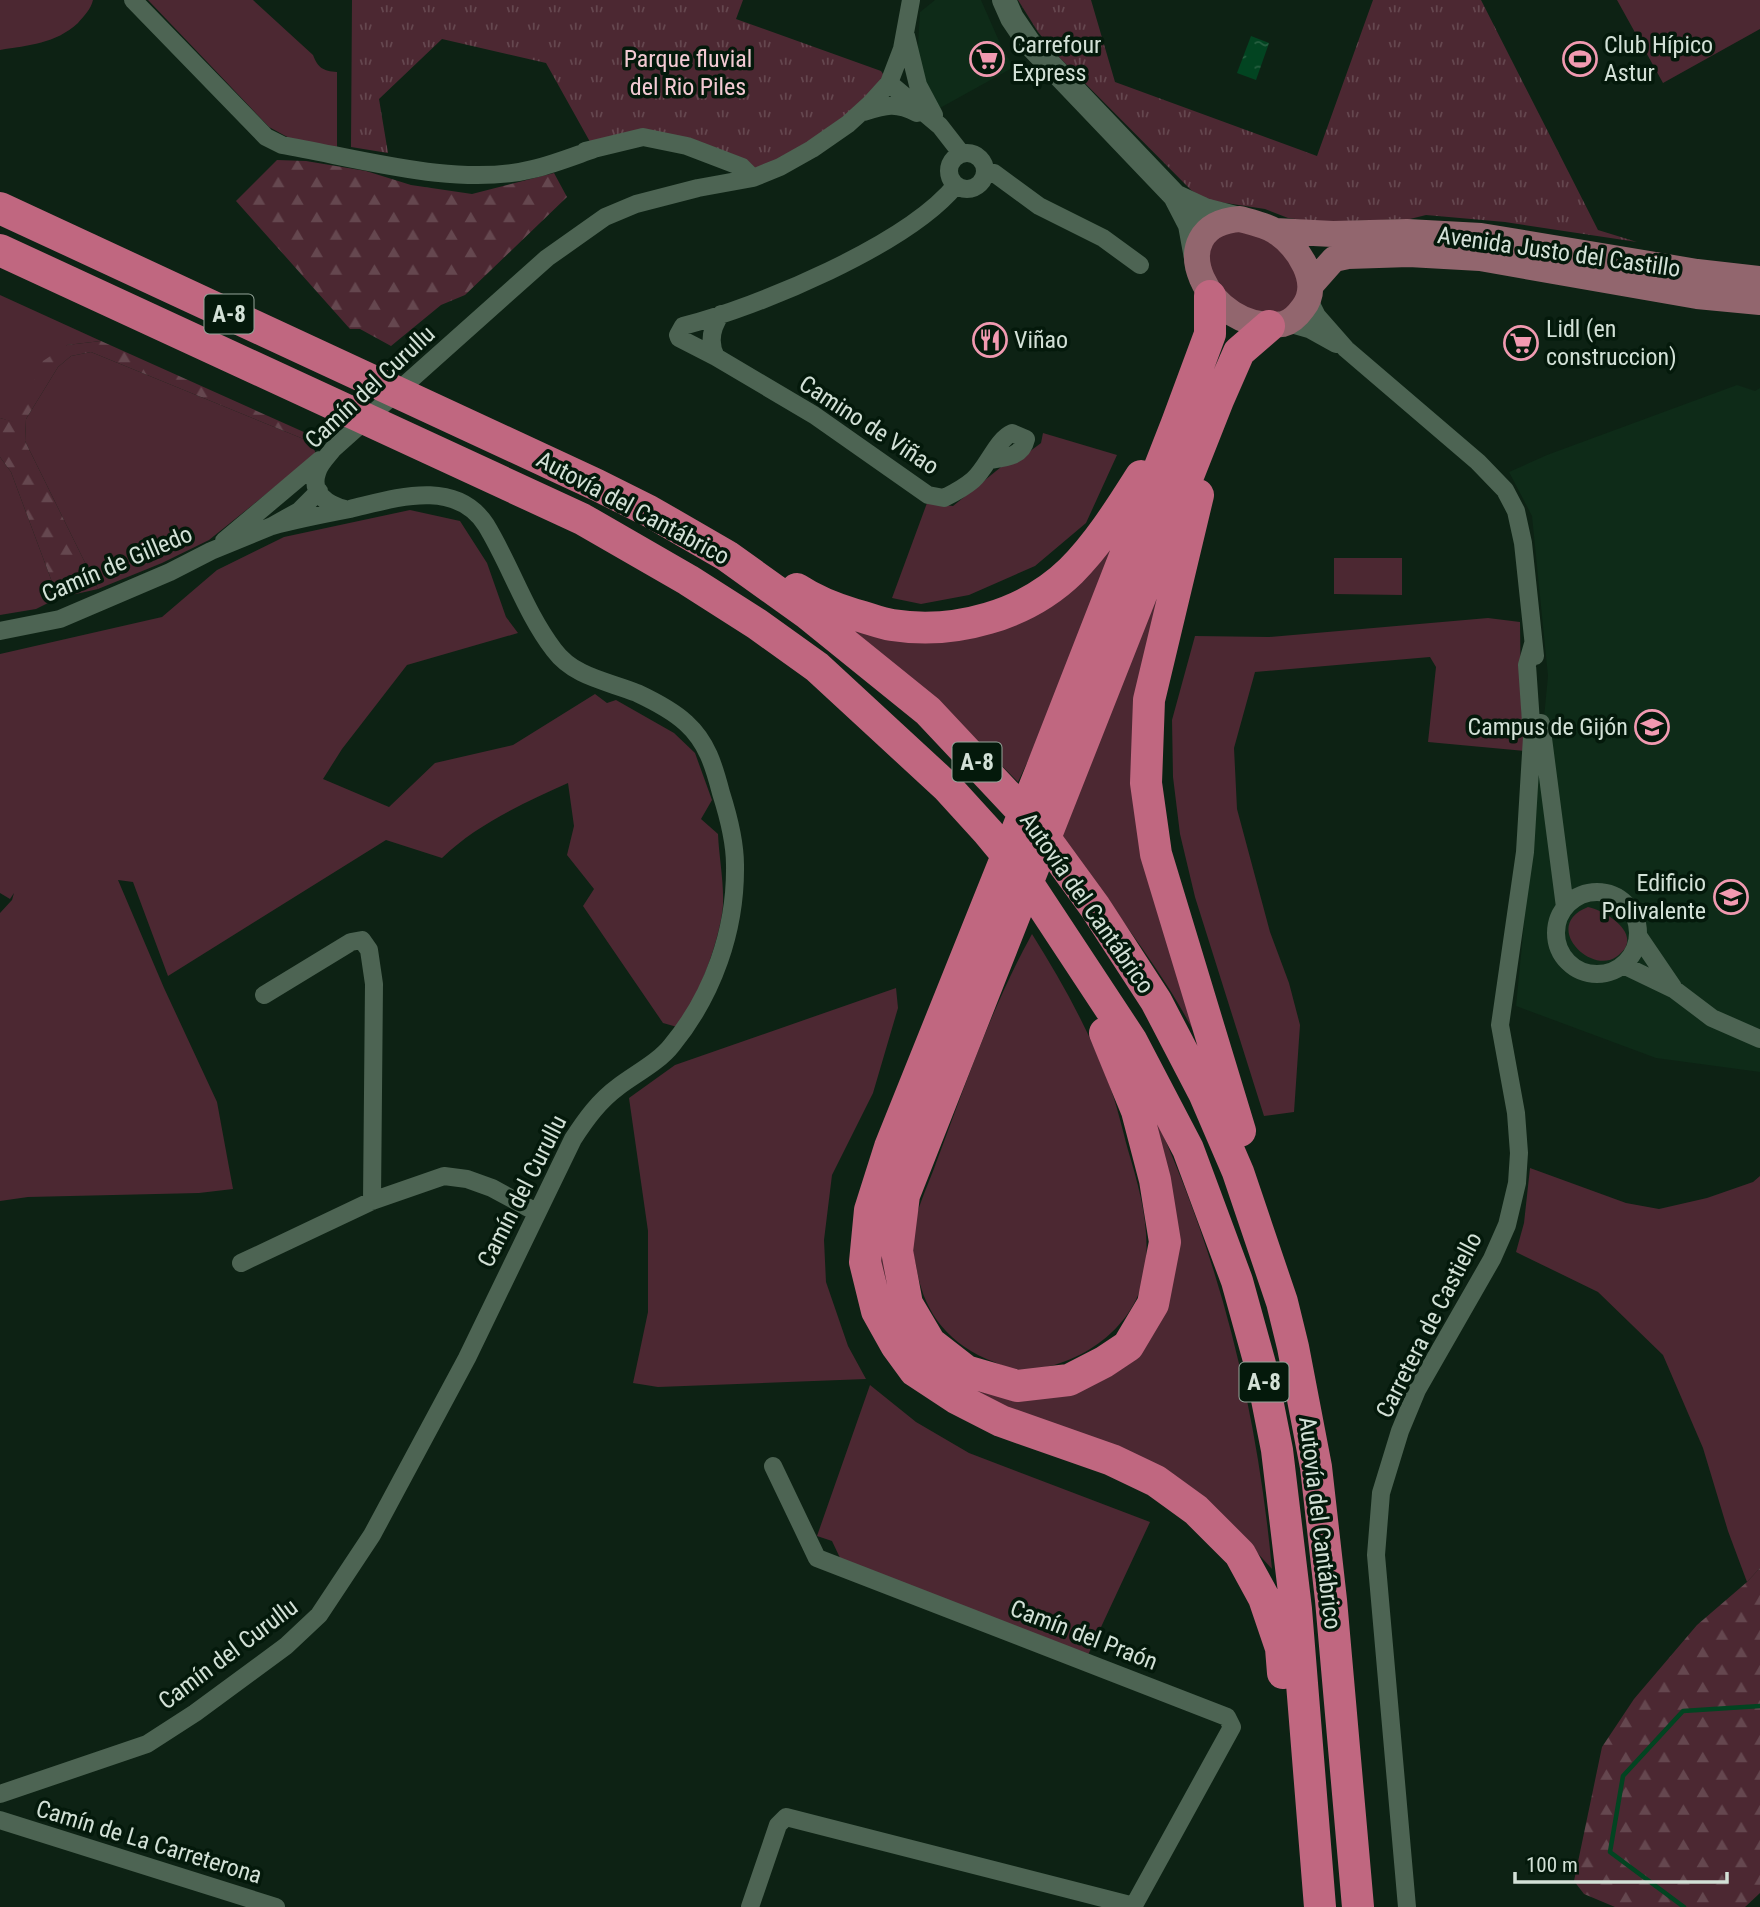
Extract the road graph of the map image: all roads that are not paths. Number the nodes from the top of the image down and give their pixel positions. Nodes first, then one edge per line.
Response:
1 (133, 0) edge
2 (1004, 0) edge
3 (911, 3) edge
4 (905, 33) junction
5 (890, 78) junction
6 (923, 95) junction
7 (860, 113) junction
8 (940, 126) junction
9 (961, 153) junction
10 (985, 170) junction
11 (753, 178) junction
12 (956, 185) junction
13 (1175, 196) junction
14 (0, 208) edge
15 (1240, 219) junction
16 (1275, 231) junction
17 (0, 250) edge
18 (1196, 258) junction
19 (1140, 265) dead end
20 (1760, 279) edge
21 (1310, 293) junction
22 (1210, 296) junction
23 (1760, 302) edge
24 (721, 314) junction
25 (1278, 324) junction
26 (1346, 349) junction
27 (716, 357) junction
28 (1218, 400) junction
29 (458, 419) junction
30 (1177, 423) junction
31 (334, 449) junction
32 (990, 460) dead end
33 (318, 490) junction
34 (269, 504) junction
35 (346, 509) junction
36 (272, 526) junction
37 (211, 551) junction
38 (0, 631) edge
39 (1534, 644) junction
40 (1546, 773) junction
41 (1527, 809) junction
42 (1554, 835) junction
43 (1582, 894) junction
44 (1042, 906) junction
45 (1565, 906) junction
46 (1639, 937) junction
47 (1623, 965) junction
48 (1675, 990) junction
49 (264, 995) dead end
50 (1760, 1039) edge
51 (372, 1202) junction
52 (536, 1212) junction
53 (241, 1263) dead end
54 (773, 1466) dead end
55 (1331, 1600) junction
56 (0, 1794) edge
57 (2, 1821) edge
58 (1133, 1906) edge
59 (276, 1907) edge
60 (750, 1907) edge
61 (1309, 1907) edge
62 (1320, 1907) edge
63 (1358, 1907) edge
64 (1407, 1907) edge

1 - 11 street
2 - 13 main road
3 - 4 street
4 - 5 street
4 - 6 street
5 - 6 street
5 - 7 street, Camín del Curullu
5 - 8 street
6 - 8 street
7 - 8 street
7 - 11 street, Camín del Curullu
8 - 9 street
9 - 10 street
9 - 12 street
10 - 12 street
10 - 19 street
11 - 31 street, Camín del Curullu
12 - 24 street, Camino de Viñao
13 - 15 main road
13 - 18 main road
14 - 29 highway, Autovía del Cantábrico / A-8
15 - 16 main road
15 - 18 main road
16 - 20 main road, Avenida Justo del Castillo
16 - 21 main road
17 - 44 highway, Autovía del Cantábrico / A-8
18 - 22 main road
21 - 23 main road, Avenida Justo del Castillo
21 - 25 main road
21 - 26 street, Carretera de Castiello
22 - 25 main road
22 - 30 highway
24 - 27 street
24 - 27 street, Camino de Viñao
25 - 26 street, Carretera de Castiello
25 - 28 highway
26 - 39 street, Carretera de Castiello
27 - 32 street, Camino de Viñao
28 - 44 highway
28 - 55 highway
29 - 30 highway
29 - 55 highway, Autovía del Cantábrico / A-8
30 - 61 highway
31 - 33 street, Camín del Curullu
31 - 34 street, Camín de Gilledo
33 - 34 street, Camín de Gilledo
33 - 35 street
33 - 36 street, Camín de Gilledo
34 - 37 street, Camín de Gilledo
35 - 36 street, Camín de Gilledo
35 - 52 street, Camín del Curullu
36 - 37 street, Camín de Gilledo
37 - 38 street, Camín de Gilledo
39 - 40 street, Carretera de Castiello
39 - 41 street, Carretera de Castiello
40 - 41 street, Carretera de Castiello
40 - 42 street
41 - 64 street, Carretera de Castiello
42 - 43 street
42 - 45 street
43 - 45 street
43 - 46 street
44 - 62 highway, Autovía del Cantábrico / A-8
45 - 47 street
46 - 47 street
46 - 48 street
47 - 48 street
48 - 50 street
49 - 51 street
51 - 52 street
51 - 53 street
52 - 56 street, Camín del Curullu
54 - 58 street, Camín del Praón
55 - 63 highway, Autovía del Cantábrico / A-8
57 - 59 street, Camín de La Carreterona
58 - 60 street

